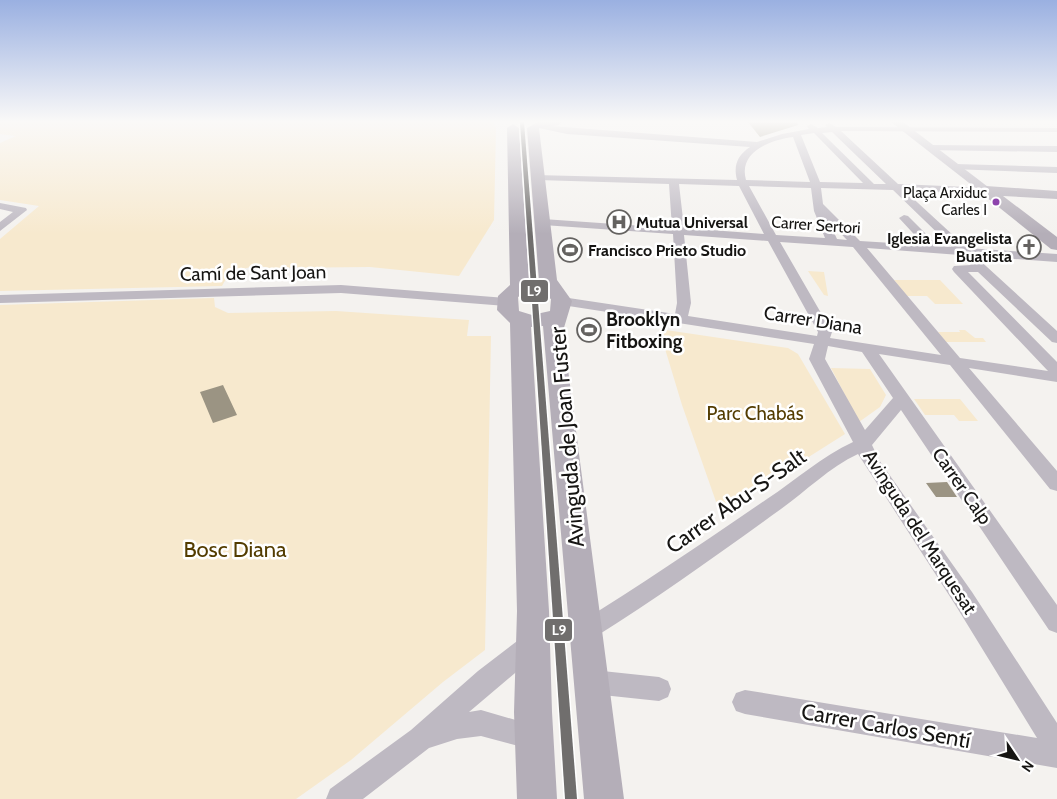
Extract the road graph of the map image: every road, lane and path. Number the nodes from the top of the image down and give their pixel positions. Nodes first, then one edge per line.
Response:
1 (512, 159) edge
2 (538, 159) edge
3 (742, 159) edge
4 (805, 159) edge
5 (843, 159) edge
6 (864, 159) edge
7 (945, 159) edge
8 (955, 167) junction
9 (1057, 170) edge
10 (538, 177) junction
11 (674, 181) junction
12 (742, 182) junction
13 (815, 185) junction
14 (871, 186) junction
15 (894, 187) junction
16 (986, 190) junction
17 (1057, 194) edge
18 (820, 206) junction
19 (3, 209) edge
20 (904, 218) dead end
21 (543, 222) junction
22 (0, 228) edge
23 (678, 231) junction
24 (771, 238) junction
25 (832, 242) junction
26 (857, 244) junction
27 (1057, 245) edge
28 (935, 250) junction
29 (963, 252) junction
30 (1057, 258) edge
31 (980, 268) junction
32 (520, 288) junction
33 (0, 299) edge
34 (506, 302) junction
35 (558, 302) junction
36 (679, 318) junction
37 (520, 319) junction
38 (1057, 339) edge
39 (822, 342) junction
40 (868, 349) junction
41 (956, 362) junction
42 (1057, 371) edge
43 (1057, 378) edge
44 (902, 398) junction
45 (863, 444) junction
46 (1057, 484) edge
47 (1057, 623) edge
48 (587, 630) junction
49 (533, 643) junction
50 (593, 682) junction
51 (659, 689) dead end
52 (746, 702) dead end
53 (534, 737) junction
54 (420, 739) junction
55 (1057, 748) edge
56 (1057, 755) edge
57 (340, 799) edge
58 (537, 799) edge
59 (604, 799) edge

1 - 32 main road
2 - 10 main road, Avinguda de Joan Fuster
3 - 12 street, Avinguda del Marquesat
4 - 13 street
5 - 14 street
6 - 15 street
7 - 8 street
8 - 9 street
8 - 16 street
10 - 11 street
10 - 21 main road, Avinguda de Joan Fuster
11 - 12 street
11 - 23 street
12 - 13 street
12 - 24 street, Avinguda del Marquesat
13 - 14 street
13 - 18 street
14 - 15 street
15 - 16 street
15 - 29 street
16 - 17 main road
16 - 27 main road
18 - 25 street
18 - 26 street
19 - 22 street
20 - 28 street
21 - 23 street, Carrer Sertori
21 - 35 main road, Avinguda de Joan Fuster
23 - 24 street, Carrer Sertori
23 - 36 street
24 - 25 street, Carrer Sertori
24 - 39 street, Avinguda del Marquesat
25 - 26 street, Carrer Sertori
26 - 28 street, Carrer Sertori
26 - 41 street
28 - 29 street, Carrer Sertori
29 - 30 street, Carrer Sertori
29 - 31 street
31 - 38 street
31 - 42 street
32 - 34 main road
32 - 35 main road
33 - 34 street, Camí de Sant Joan
34 - 37 main road
35 - 36 street, Carrer Diana
35 - 37 main road
35 - 48 main road, Avinguda de Joan Fuster
36 - 39 street, Carrer Diana
37 - 49 main road, Avinguda de Joan Fuster
39 - 40 street, Carrer Diana
39 - 45 street, Avinguda del Marquesat
40 - 41 street, Carrer Diana
40 - 44 street, Carrer Calp
41 - 43 street, Carrer Diana
41 - 46 street
44 - 45 street, Carrer Abu-S-Salt
44 - 47 street, Carrer Calp
45 - 48 street, Carrer Abu-S-Salt
45 - 55 street, Avinguda del Marquesat
48 - 50 main road, Avinguda de Joan Fuster
49 - 53 main road, Avinguda de Joan Fuster
49 - 54 street
50 - 51 street
50 - 59 main road, Avinguda de Joan Fuster
52 - 56 street, Carrer Carlos Sentí
53 - 54 street
53 - 58 main road, Avinguda de Joan Fuster
54 - 57 street

